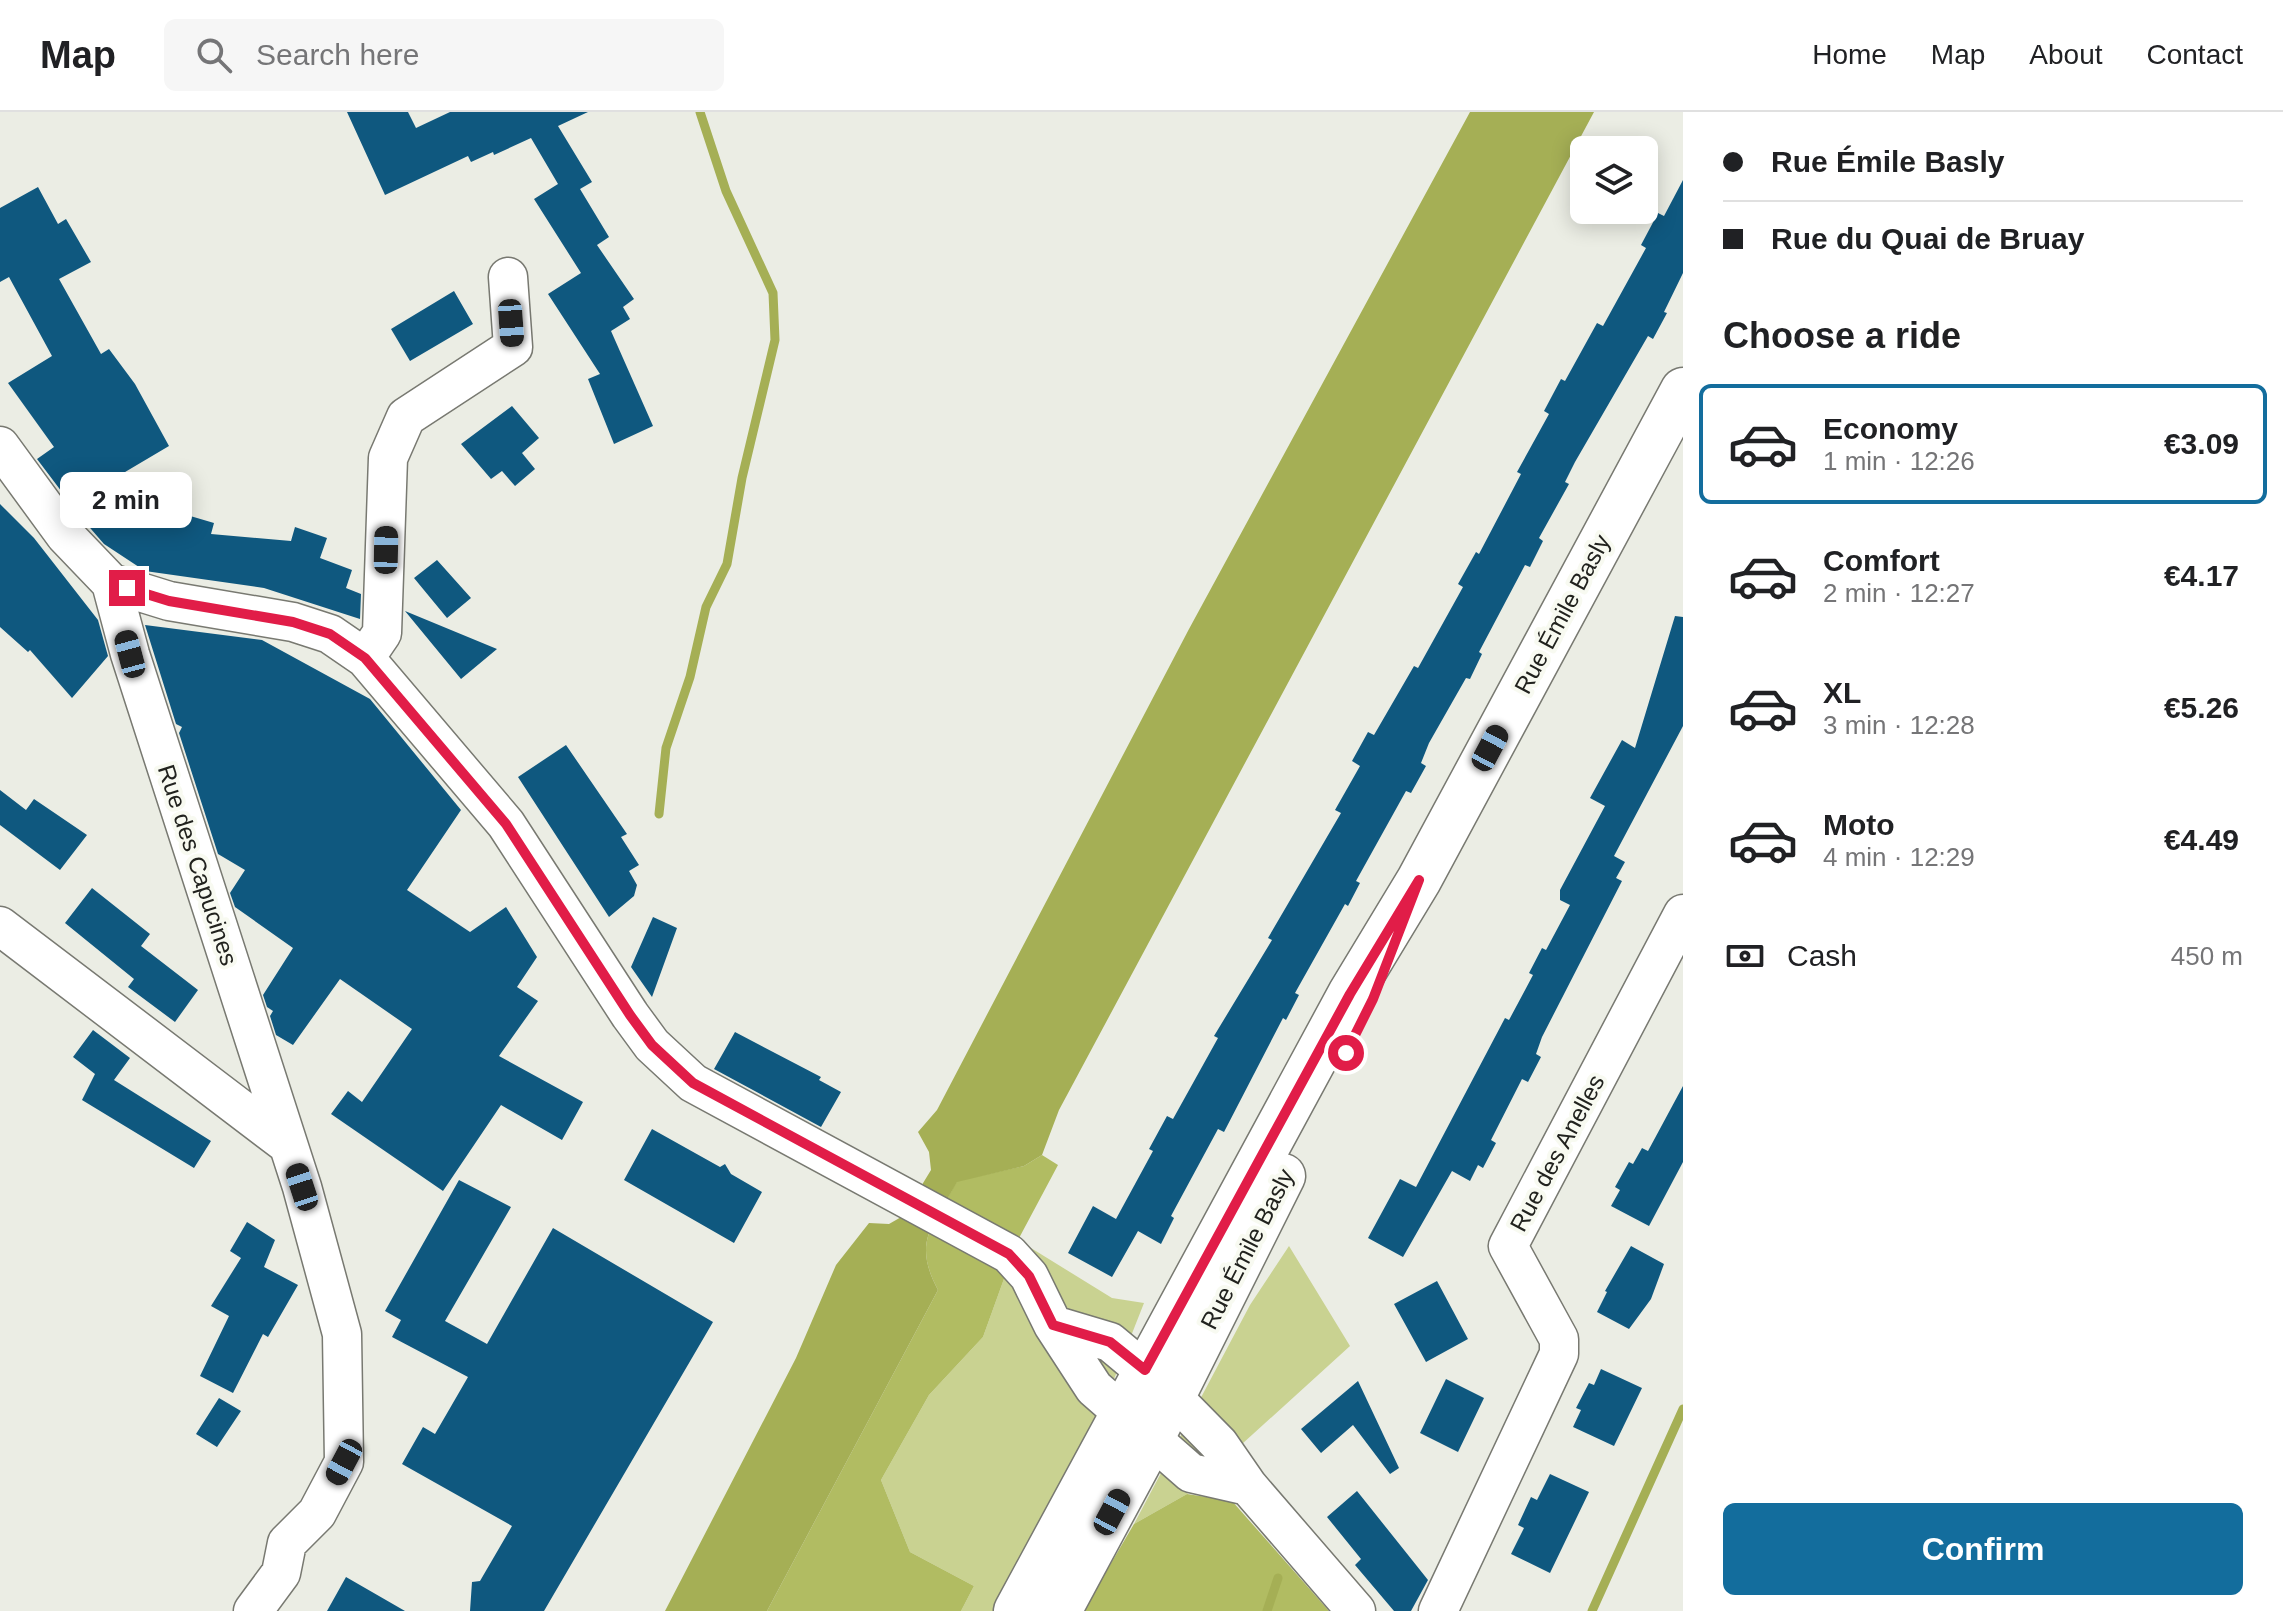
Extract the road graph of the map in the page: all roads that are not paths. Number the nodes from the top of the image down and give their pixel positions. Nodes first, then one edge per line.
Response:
1 (508, 277) dead end
2 (1683, 390) edge
3 (0, 446) edge
4 (111, 583) junction
5 (365, 658) junction
6 (1419, 880) junction
7 (1683, 914) edge
8 (0, 926) edge
9 (288, 1145) junction
10 (1148, 1404) junction
11 (253, 1611) edge
12 (1016, 1611) edge
13 (1051, 1611) edge
14 (1059, 1611) edge
15 (1356, 1611) edge
16 (1438, 1611) edge

1 - 5 street
2 - 6 main road, Rue Émile Basly
3 - 4 street
4 - 5 street
4 - 9 street, Rue des Capucines
5 - 10 street
6 - 10 main road, Rue Émile Basly
6 - 10 main road, Rue Émile Basly
7 - 16 street, Rue des Anelles
8 - 9 street
9 - 11 street, Rue des Capucines
10 - 12 main road, Rue Émile Basly
10 - 13 street
10 - 14 main road, Rue Émile Basly
10 - 15 street

